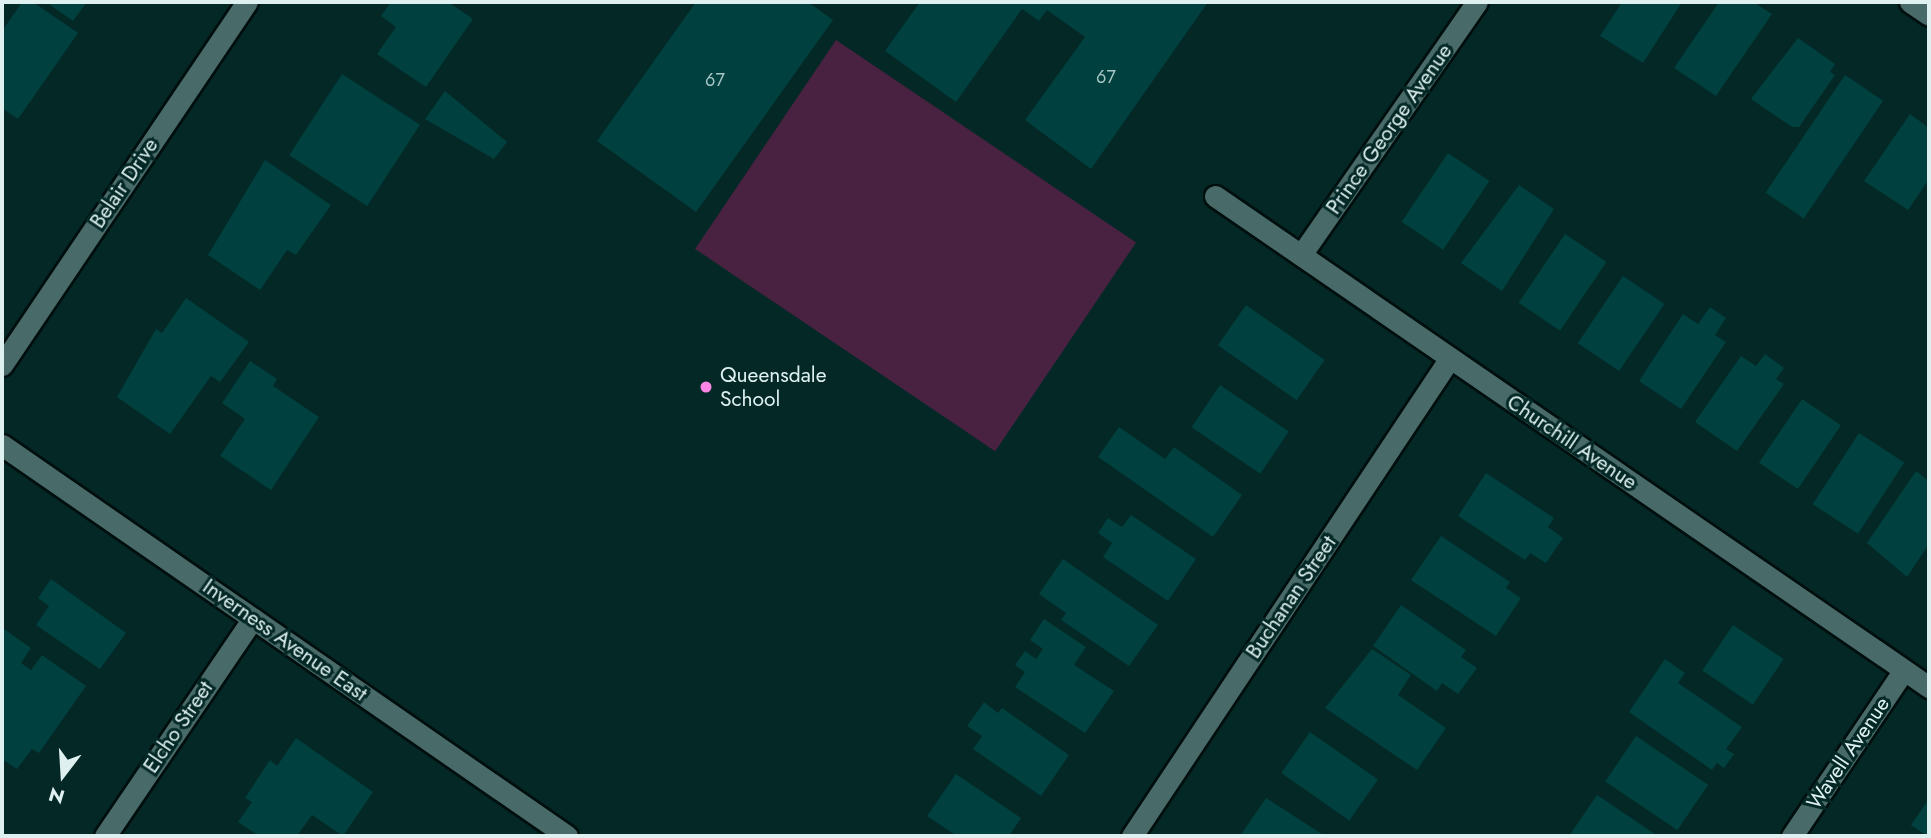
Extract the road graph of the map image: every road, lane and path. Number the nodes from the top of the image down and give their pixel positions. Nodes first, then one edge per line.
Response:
1 (247, 2) edge
2 (1477, 2) edge
3 (1910, 2) edge
4 (1929, 15) edge
5 (1215, 196) dead end
6 (1301, 255) junction
7 (1450, 358) junction
8 (2, 365) edge
9 (2, 445) edge
10 (253, 618) junction
11 (1904, 670) junction
12 (1929, 687) edge
13 (104, 836) edge
14 (567, 836) edge
15 (1132, 836) edge
16 (1792, 836) edge

1 - 8 street, Belair Drive
2 - 6 street, Prince George Avenue
3 - 4 street
5 - 6 street, Churchill Avenue
6 - 7 street, Churchill Avenue
7 - 11 street, Churchill Avenue
7 - 15 street, Buchanan Street
9 - 10 street, Inverness Avenue East
10 - 13 street, Elcho Street
10 - 14 street, Inverness Avenue East
11 - 12 street, Churchill Avenue
11 - 16 street, Wavell Avenue

